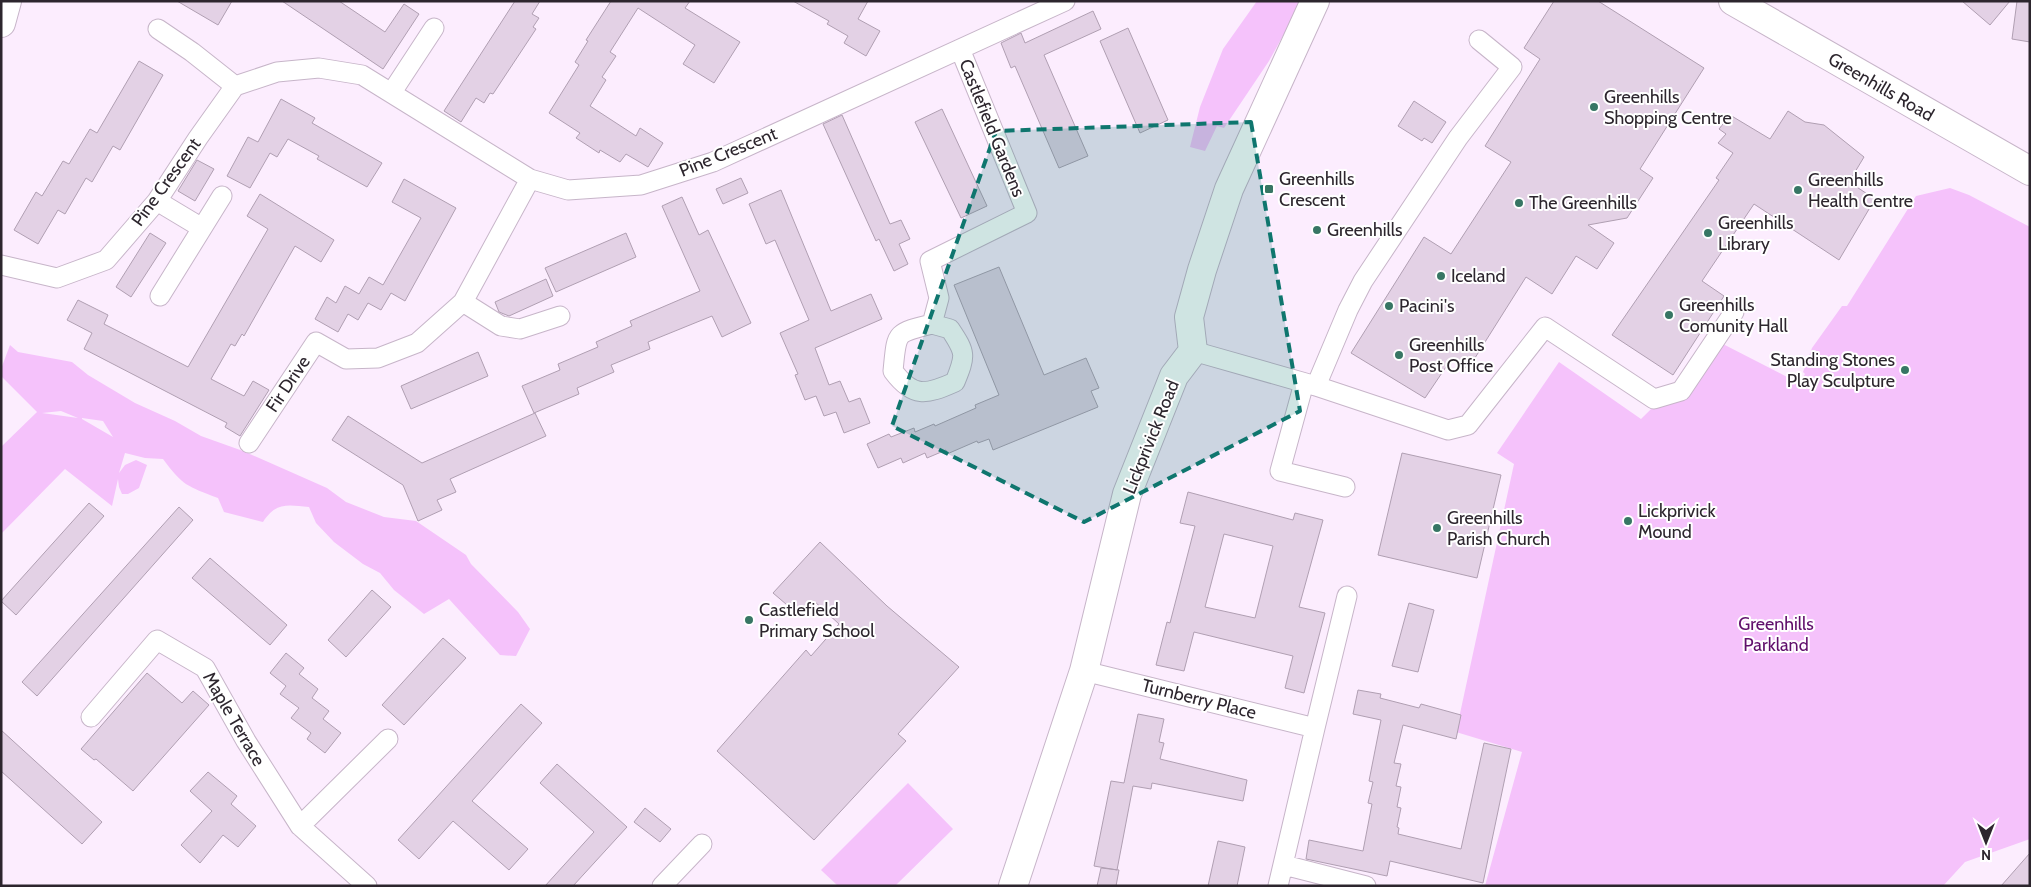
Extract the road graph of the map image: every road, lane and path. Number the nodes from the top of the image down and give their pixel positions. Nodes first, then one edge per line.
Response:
1 (7, 1) edge
2 (1065, 1) edge
3 (1315, 1) edge
4 (1733, 1) edge
5 (1, 23) edge
6 (434, 28) dead end
7 (158, 29) dead end
8 (1479, 40) dead end
9 (960, 49) junction
10 (235, 86) junction
11 (392, 92) junction
12 (2030, 171) edge
13 (530, 179) junction
14 (222, 196) dead end
15 (157, 201) junction
16 (202, 228) junction
17 (1, 265) edge
18 (160, 296) dead end
19 (463, 302) junction
20 (1734, 312) dead end
21 (560, 316) dead end
22 (932, 324) dead end
23 (1193, 352) junction
24 (1310, 385) junction
25 (249, 443) dead end
26 (1345, 488) dead end
27 (1346, 596) dead end
28 (1084, 671) junction
29 (91, 717) dead end
30 (1315, 728) junction
31 (388, 739) dead end
32 (300, 826) junction
33 (702, 844) dead end
34 (1284, 865) junction
35 (367, 886) edge
36 (662, 886) edge
37 (1013, 886) edge
38 (1278, 886) edge
39 (1366, 886) edge

1 - 5 street
2 - 9 street, Pine Crescent
3 - 23 street
4 - 12 street, Greenhills Road
6 - 11 street
7 - 10 street
8 - 24 street
9 - 13 street, Pine Crescent
9 - 22 street, Castlefield Gardens
10 - 11 street, Pine Crescent
10 - 15 street, Pine Crescent
11 - 13 street, Pine Crescent
13 - 19 street, Fir Drive
14 - 16 street
15 - 16 street
15 - 17 street, Pine Crescent
16 - 18 street
19 - 21 street
19 - 25 street, Fir Drive
20 - 24 street
23 - 24 street
23 - 28 street, Lickprivick Road
24 - 26 street
27 - 30 street
28 - 30 street, Turnberry Place
28 - 37 street, Lickprivick Road
29 - 32 street, Maple Terrace
30 - 34 street
31 - 32 street
32 - 35 street, Maple Terrace
33 - 36 street
34 - 38 street
34 - 39 street

